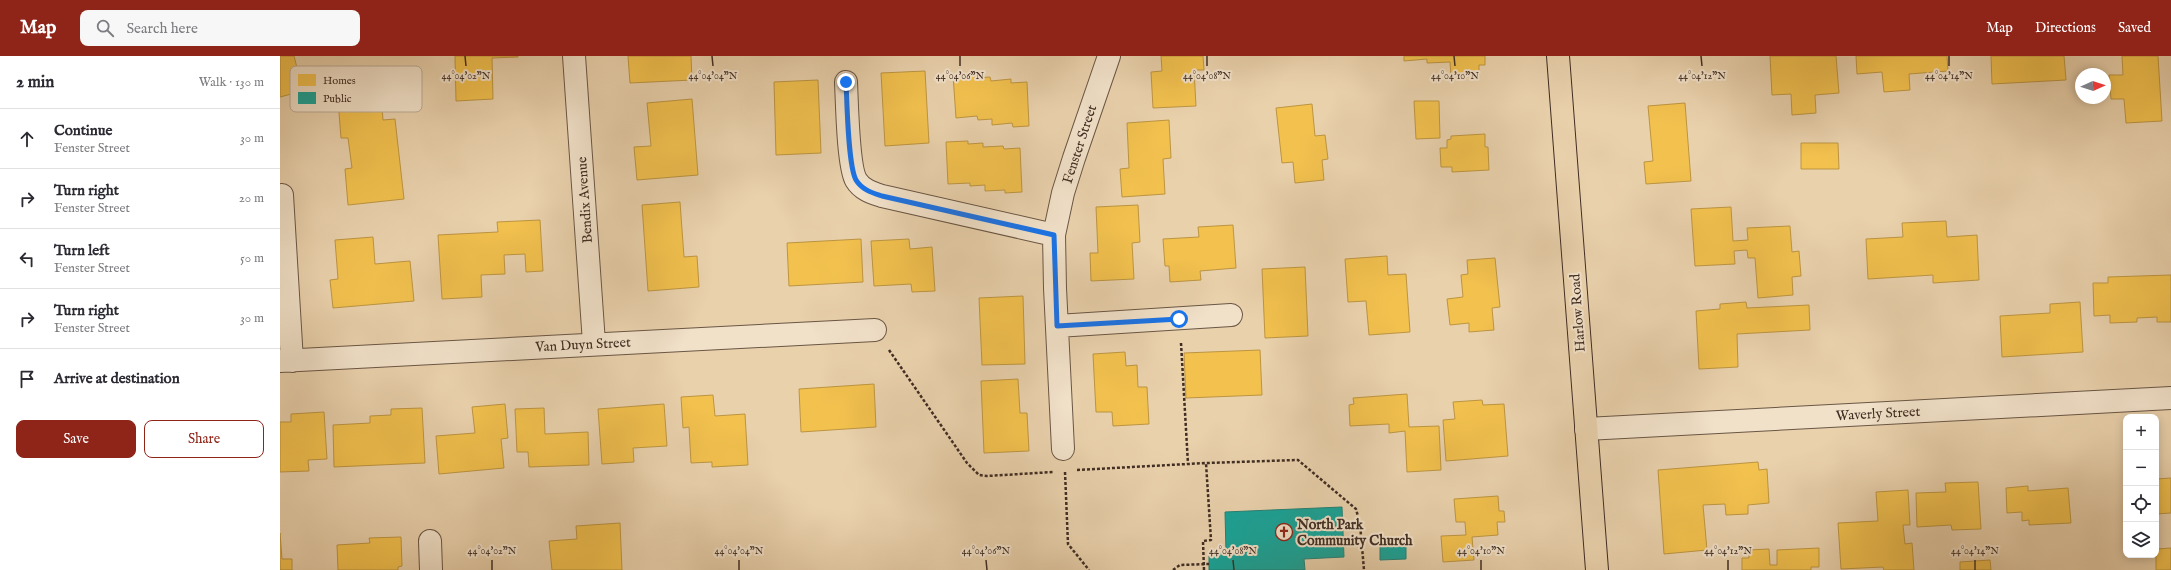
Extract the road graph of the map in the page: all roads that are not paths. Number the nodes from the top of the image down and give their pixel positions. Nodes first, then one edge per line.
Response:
1 (574, 56) edge
2 (1109, 56) edge
3 (1558, 56) edge
4 (846, 82) dead end
5 (282, 195) dead end
6 (1054, 235) junction
7 (1231, 316) dead end
8 (1057, 326) junction
9 (875, 330) road end
10 (594, 343) junction
11 (286, 361) edge
12 (2171, 398) edge
13 (1586, 429) junction
14 (1063, 449) dead end
15 (430, 541) dead end
16 (431, 570) edge
17 (1596, 570) edge

1 - 10 street, Bendix Avenue
2 - 6 street, Fenster Street
3 - 13 main road, Harlow Road
4 - 6 street
5 - 11 street, Van Duyn Street
6 - 8 street, Fenster Street
7 - 8 street
8 - 14 street, Fenster Street
9 - 10 street, Van Duyn Street
10 - 11 street, Van Duyn Street
12 - 13 street, Waverly Street
13 - 17 main road, Harlow Road
15 - 16 street

